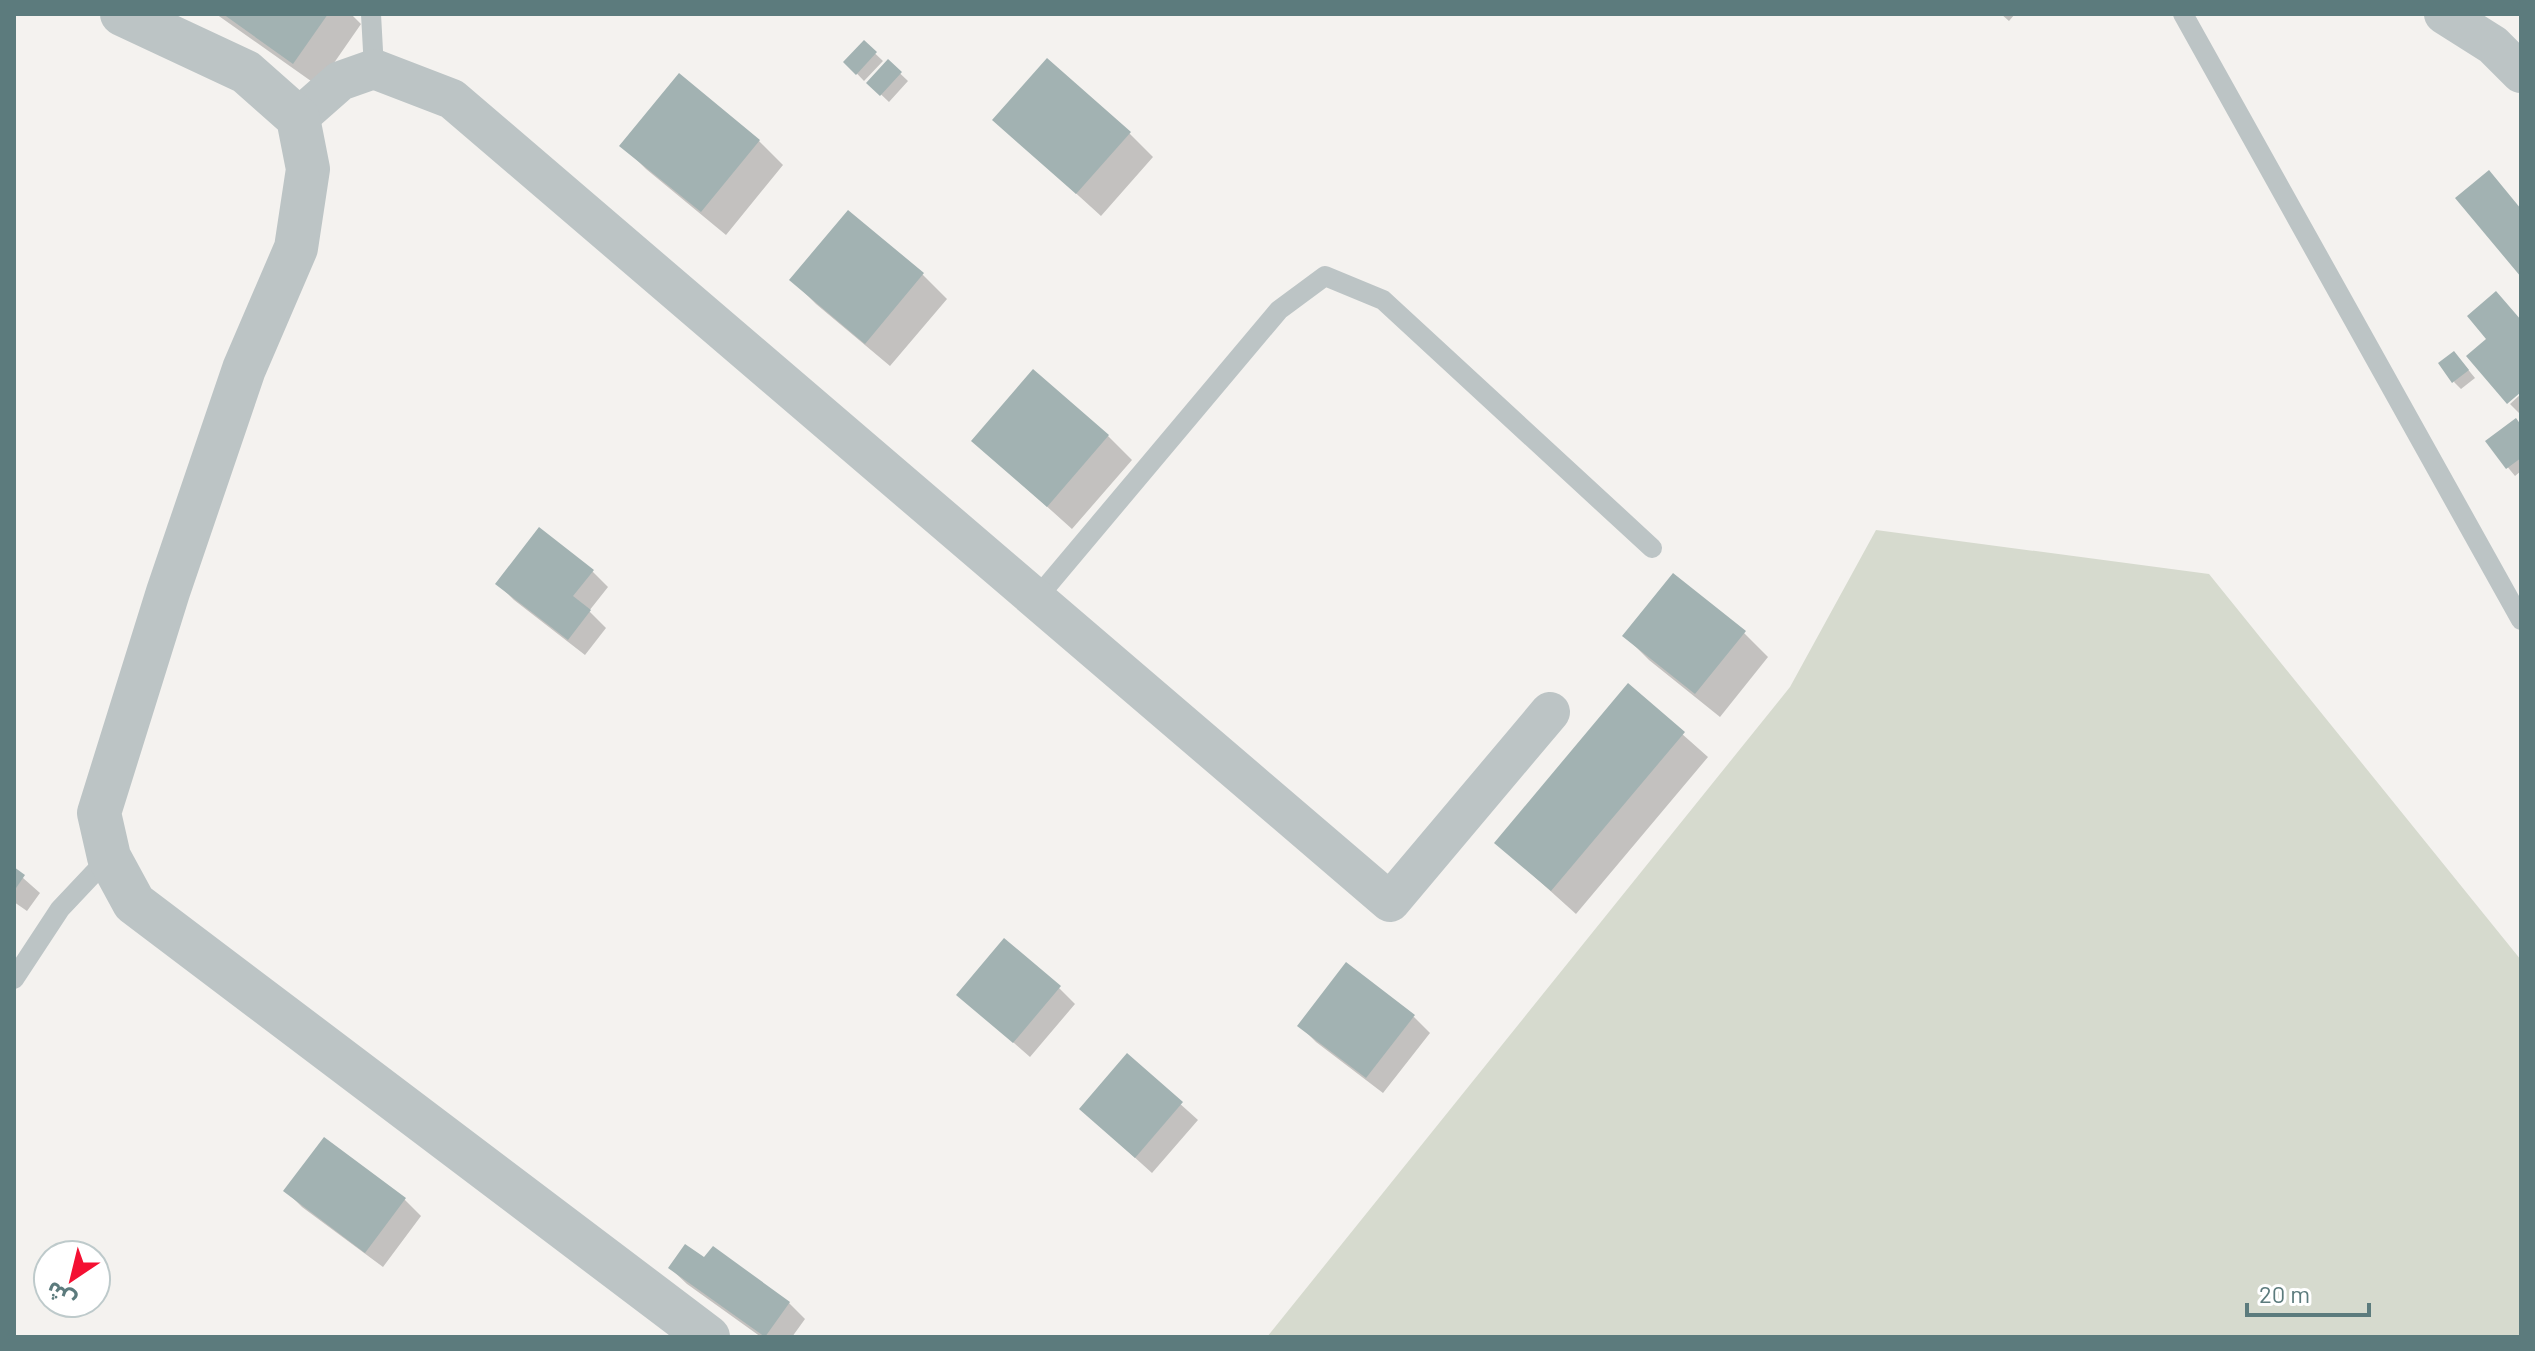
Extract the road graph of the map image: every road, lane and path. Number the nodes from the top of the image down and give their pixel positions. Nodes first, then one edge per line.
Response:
1 (122, 14) edge
2 (371, 14) edge
3 (2183, 14) edge
4 (2444, 14) edge
5 (374, 69) junction
6 (2521, 73) edge
7 (298, 118) junction
8 (1652, 548) dead end
9 (1036, 599) junction
10 (2521, 620) edge
11 (1550, 712) dead end
12 (109, 857) junction
13 (14, 979) edge
14 (708, 1337) edge

1 - 7 street
2 - 5 lane
3 - 10 lane
4 - 6 street
5 - 7 street
5 - 9 street
7 - 12 street
8 - 9 lane
9 - 11 street
12 - 13 lane
12 - 14 street

